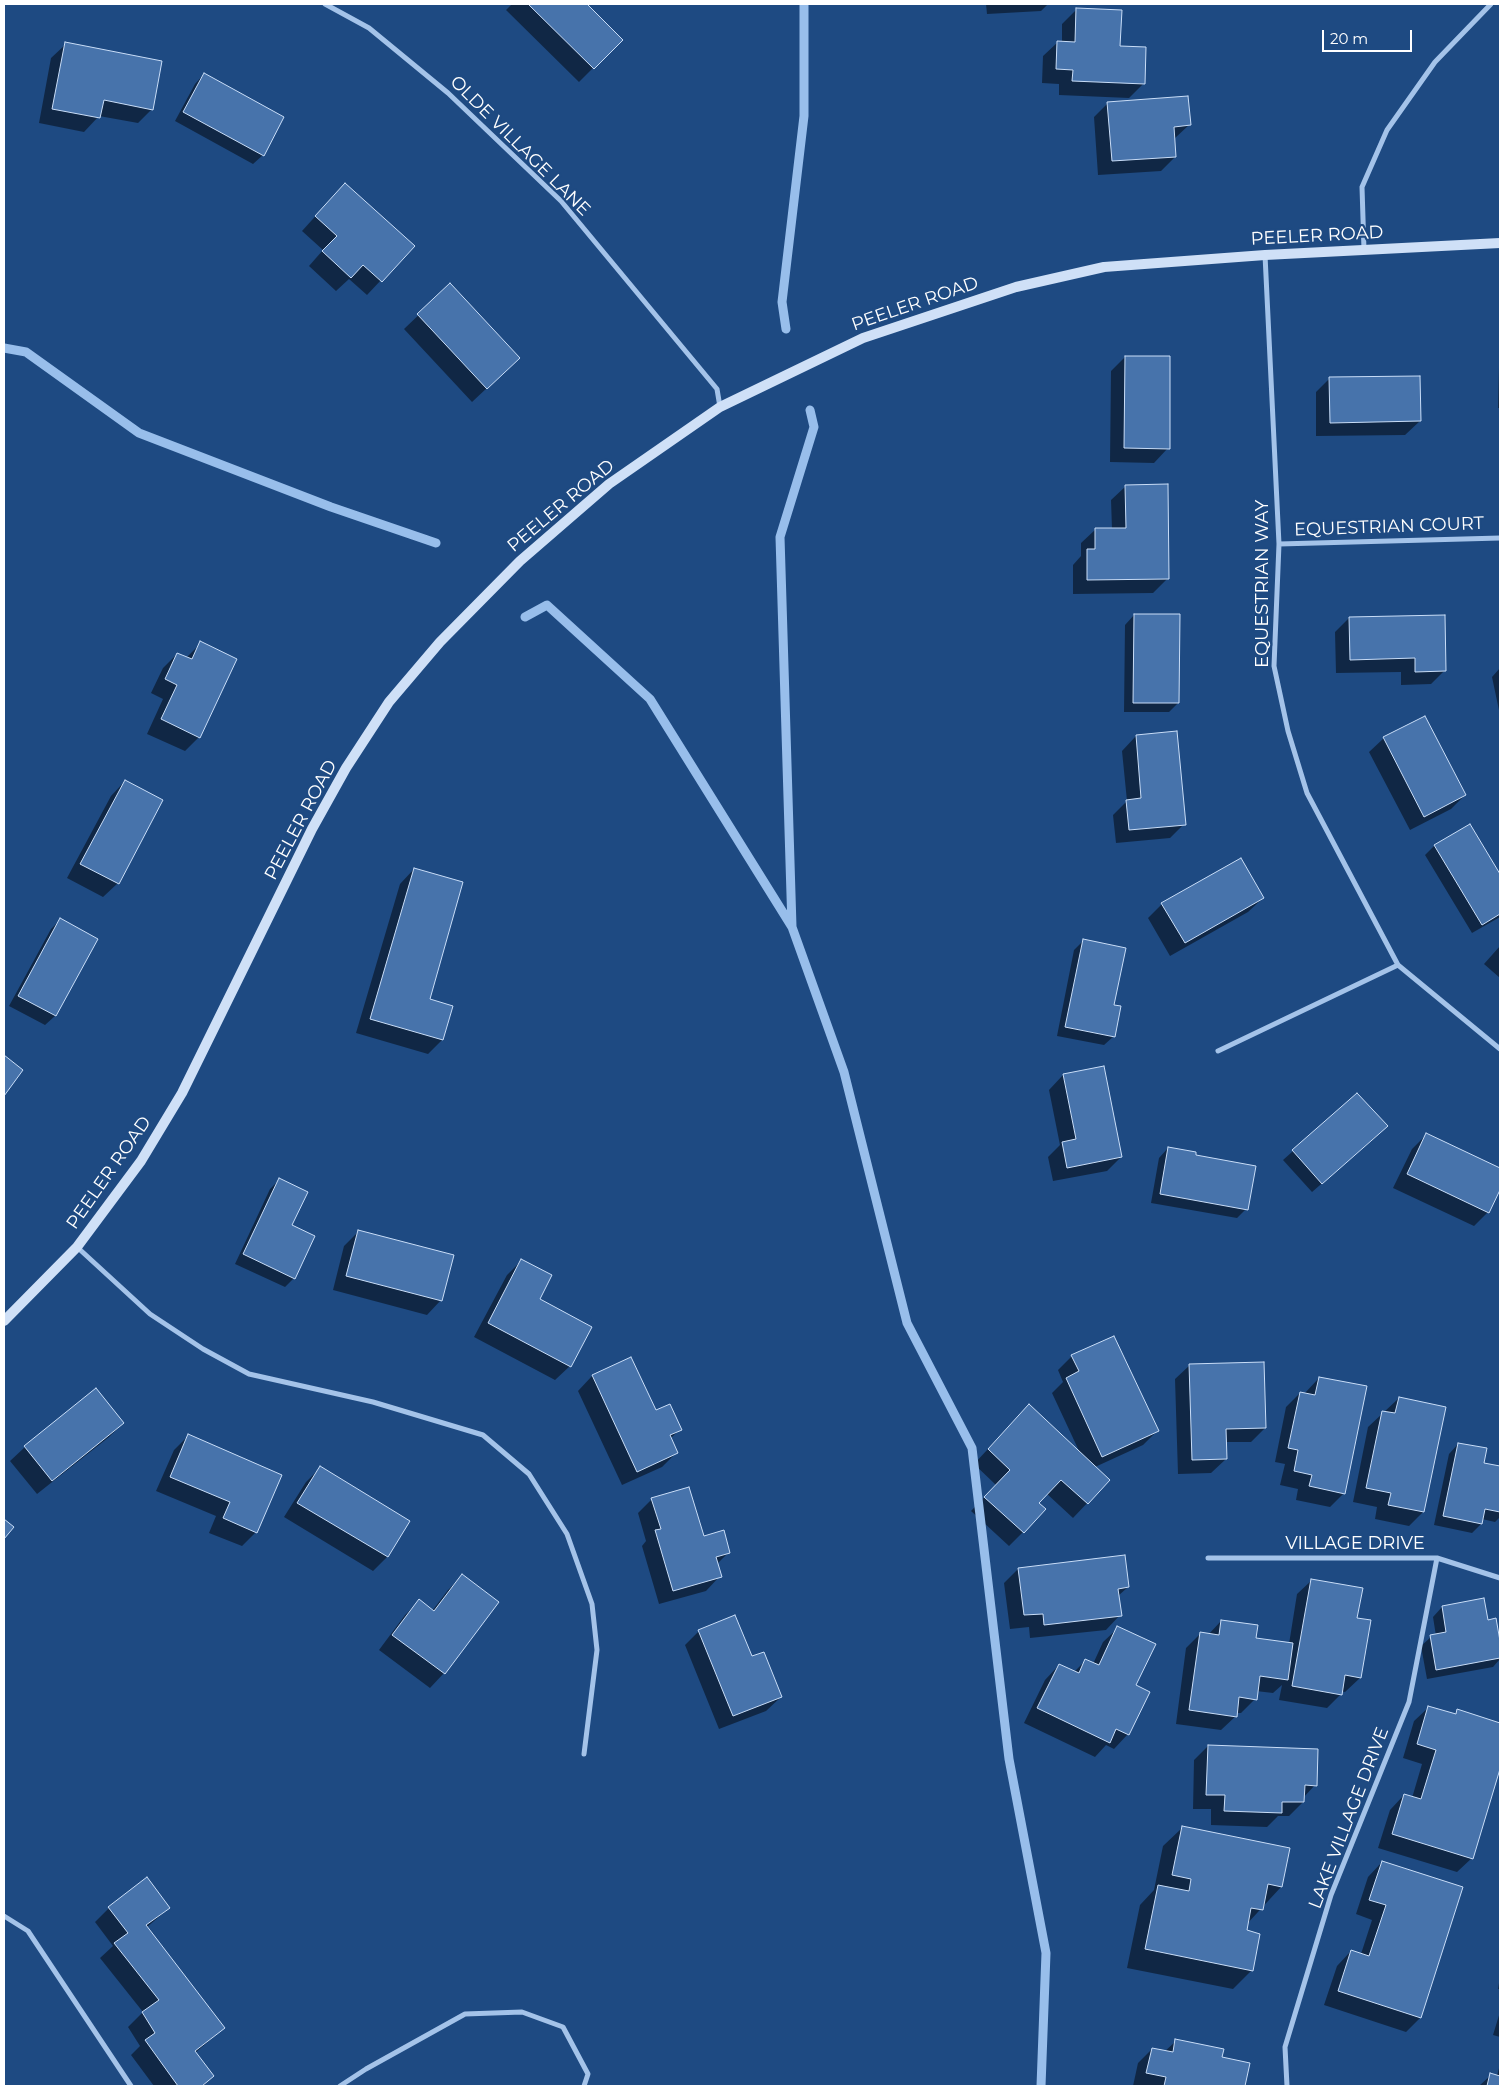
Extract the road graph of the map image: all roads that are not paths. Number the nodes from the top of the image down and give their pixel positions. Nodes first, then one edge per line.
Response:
1 (325, 4) edge
2 (1491, 4) edge
3 (1500, 242) edge
4 (1364, 250) junction
5 (1265, 255) junction
6 (720, 408) junction
7 (1500, 538) edge
8 (1279, 544) junction
9 (1398, 965) junction
10 (1500, 1049) edge
11 (1218, 1051) dead end
12 (77, 1247) junction
13 (4, 1321) edge
14 (1208, 1558) dead end
15 (1437, 1558) junction
16 (1500, 1578) edge
17 (584, 1754) dead end
18 (4, 1916) edge
19 (131, 2086) edge
20 (340, 2086) edge
21 (584, 2086) edge
22 (1287, 2086) edge

1 - 6 street, OLDE VILLAGE LANE
2 - 4 street
3 - 4 street, PEELER ROAD
4 - 5 street, PEELER ROAD
5 - 6 street, PEELER ROAD
5 - 8 street, EQUESTRIAN WAY
6 - 12 street, PEELER ROAD
7 - 8 street, EQUESTRIAN COURT
8 - 9 street, EQUESTRIAN WAY
9 - 10 street, EQUESTRIAN WAY
9 - 11 street
12 - 13 street, PEELER ROAD
12 - 17 street
14 - 15 street, VILLAGE DRIVE
15 - 16 street, VILLAGE DRIVE
15 - 22 street, LAKE VILLAGE DRIVE
18 - 19 street
20 - 21 street

